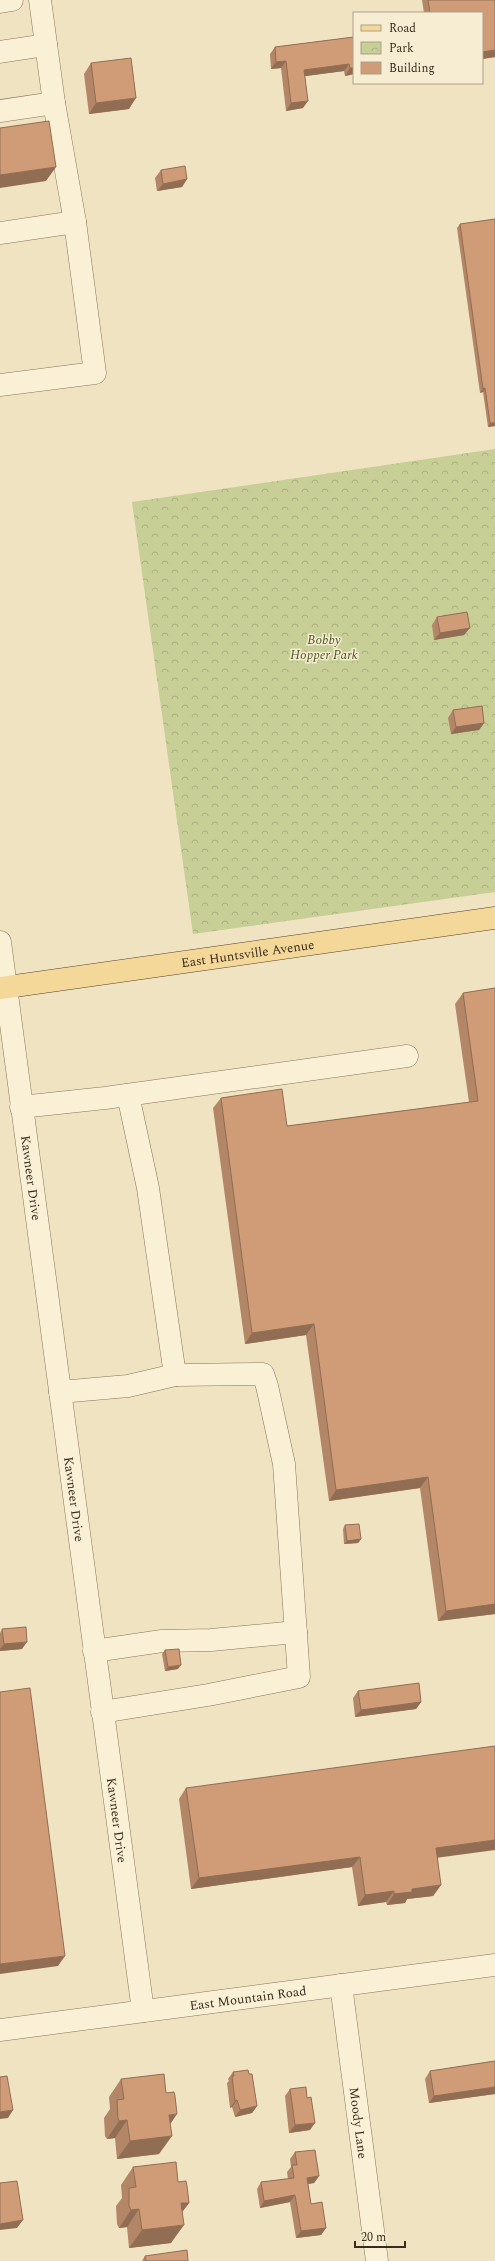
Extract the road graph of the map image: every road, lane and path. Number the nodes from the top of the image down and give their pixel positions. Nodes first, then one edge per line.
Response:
1 (12, 0) edge
2 (40, 0) edge
3 (0, 2) edge
4 (46, 45) junction
5 (0, 52) edge
6 (54, 103) junction
7 (0, 111) edge
8 (75, 222) junction
9 (0, 233) edge
10 (0, 385) edge
11 (495, 918) edge
12 (0, 942) edge
13 (3, 988) edge
14 (407, 1056) dead end
15 (128, 1095) junction
16 (21, 1107) junction
17 (175, 1375) junction
18 (60, 1392) junction
19 (296, 1632) junction
20 (94, 1651) junction
21 (102, 1712) junction
22 (495, 1965) edge
23 (341, 1986) junction
24 (143, 2011) junction
25 (0, 2030) edge
26 (376, 2261) edge

1 - 3 street
2 - 4 street
4 - 5 street
4 - 6 street
6 - 7 street
6 - 8 street
8 - 9 street
8 - 10 street
11 - 13 main road, East Huntsville Avenue
12 - 13 street, Kawneer Drive
13 - 16 street, Kawneer Drive
14 - 15 street
15 - 16 street
15 - 17 street
16 - 18 street, Kawneer Drive
17 - 18 street
17 - 19 street
18 - 20 street, Kawneer Drive
19 - 20 street
19 - 21 street
20 - 21 street, Kawneer Drive
21 - 24 street, Kawneer Drive
22 - 23 street, East Mountain Road
23 - 24 street, East Mountain Road
23 - 26 street, Moody Lane
24 - 25 street, East Mountain Road

